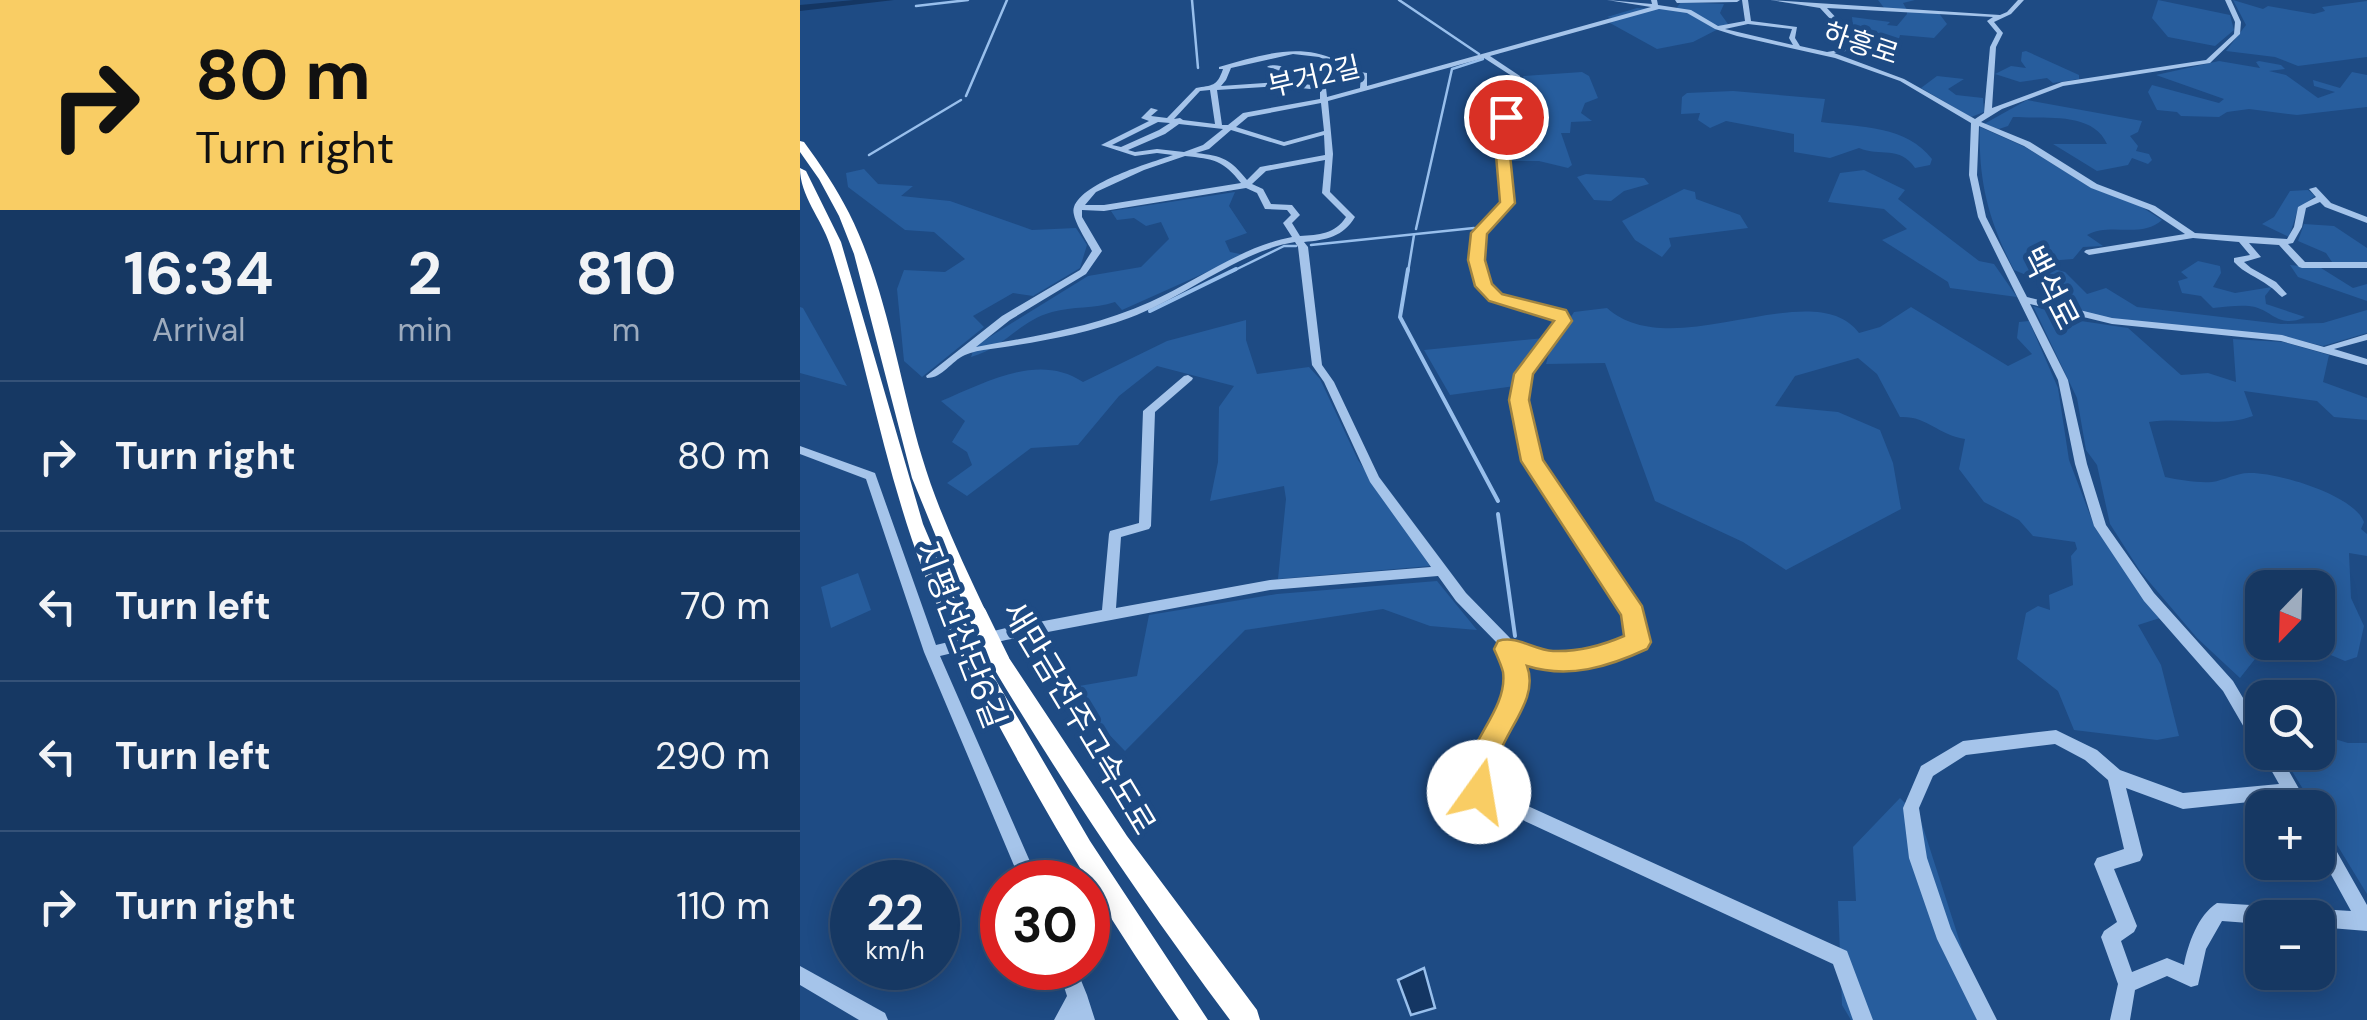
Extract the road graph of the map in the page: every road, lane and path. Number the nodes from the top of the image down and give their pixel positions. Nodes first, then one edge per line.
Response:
1 (1610, 0) edge
2 (1678, 0) edge
3 (1737, 0) edge
4 (1745, 0) edge
5 (1773, 0) edge
6 (2021, 0) edge
7 (2228, 0) edge
8 (1655, 4) edge
9 (1822, 6) junction
10 (1670, 8) junction
11 (1999, 16) junction
12 (1748, 22) junction
13 (1717, 28) junction
14 (1798, 46) junction
15 (1287, 52) junction
16 (1826, 52) junction
17 (1484, 55) junction
18 (1226, 67) junction
19 (1270, 67) junction
20 (1336, 71) junction
21 (1302, 72) junction
22 (1296, 85) junction
23 (1363, 88) junction
24 (1213, 89) junction
25 (1324, 100) junction
26 (1295, 105) junction
27 (1988, 113) junction
28 (1175, 119) junction
29 (1976, 122) junction
30 (1219, 126) junction
31 (1231, 128) junction
32 (1328, 132) junction
33 (800, 144) edge
34 (1121, 150) junction
35 (1183, 154) junction
36 (1326, 157) junction
37 (800, 171) edge
38 (1247, 184) junction
39 (2313, 189) dead end
40 (2321, 198) junction
41 (1078, 207) junction
42 (2367, 220) edge
43 (2193, 236) junction
44 (1301, 240) junction
45 (2244, 241) junction
46 (2282, 243) junction
47 (2089, 252) dead end
48 (2367, 264) edge
49 (2282, 294) dead end
50 (2023, 299) junction
51 (2367, 338) edge
52 (2326, 348) junction
53 (960, 352) junction
54 (2367, 362) edge
55 (931, 376) dead end
56 (1188, 378) dead end
57 (800, 450) edge
58 (1442, 572) junction
59 (1108, 616) junction
60 (1507, 649) junction
61 (932, 652) junction
62 (990, 666) junction
63 (2245, 714) edge
64 (2279, 770) edge
65 (2115, 776) junction
66 (2292, 790) edge
67 (2245, 795) edge
68 (1021, 860) edge
69 (2335, 865) edge
70 (2367, 921) edge
71 (800, 975) edge
72 (2127, 984) junction
73 (1076, 990) edge
74 (1078, 995) junction
75 (878, 1020) edge
76 (1064, 1020) edge
77 (1085, 1020) edge
78 (1195, 1020) edge
79 (1248, 1020) edge
80 (1862, 1020) edge
81 (1987, 1020) edge
82 (2120, 1020) edge

1 - 8 street, 하흥로
2 - 3 street
2 - 10 street
4 - 12 street
5 - 9 street
6 - 11 street
7 - 27 street
8 - 10 street, 하흥로
8 - 17 street, 부거2길
9 - 11 street
9 - 16 street
10 - 13 street, 하흥로
11 - 27 street
12 - 13 street
12 - 14 street
13 - 14 street, 하흥로
14 - 16 street, 하흥로
15 - 18 street
15 - 19 street
15 - 20 street
16 - 29 street, 하흥로
17 - 23 street, 부거2길
17 - 60 street
18 - 19 street
18 - 24 street
19 - 21 street
20 - 21 street
20 - 23 street
21 - 22 street
22 - 24 street
22 - 25 street
22 - 26 street
23 - 25 street, 부거2길
24 - 28 street
24 - 30 street
25 - 26 street, 부거2길
25 - 32 street
26 - 31 street, 부거2길
27 - 29 street
28 - 30 street
28 - 34 street
28 - 34 street
29 - 43 street, 하흥로
29 - 50 street, 백석로
30 - 31 street
31 - 32 street
31 - 35 street, 부거2길
32 - 36 street
33 - 62 highway, 새만금전주고속도로, bridge
34 - 35 street
35 - 38 street
35 - 41 street, 부거2길
36 - 38 street
36 - 44 street
37 - 62 highway, 새만금전주고속도로, bridge
38 - 41 street
38 - 44 street
39 - 40 street
40 - 42 street
40 - 46 street
41 - 53 street
43 - 45 street
43 - 47 street
44 - 53 street
44 - 58 street
45 - 46 street
45 - 49 street
46 - 48 street
50 - 52 street
50 - 63 street, 백석로
51 - 52 street
52 - 54 street
53 - 55 street
56 - 59 street
57 - 61 street, 지평선산단6길
58 - 59 street
58 - 60 street
59 - 61 street
60 - 80 street
61 - 68 street, 지평선산단6길
62 - 78 highway, 새만금전주고속도로
62 - 79 highway, 새만금전주고속도로
64 - 66 street
65 - 67 street
65 - 72 street
65 - 81 street
69 - 70 street
70 - 72 street
71 - 75 street
72 - 82 street
73 - 74 street
74 - 76 street
74 - 77 street

